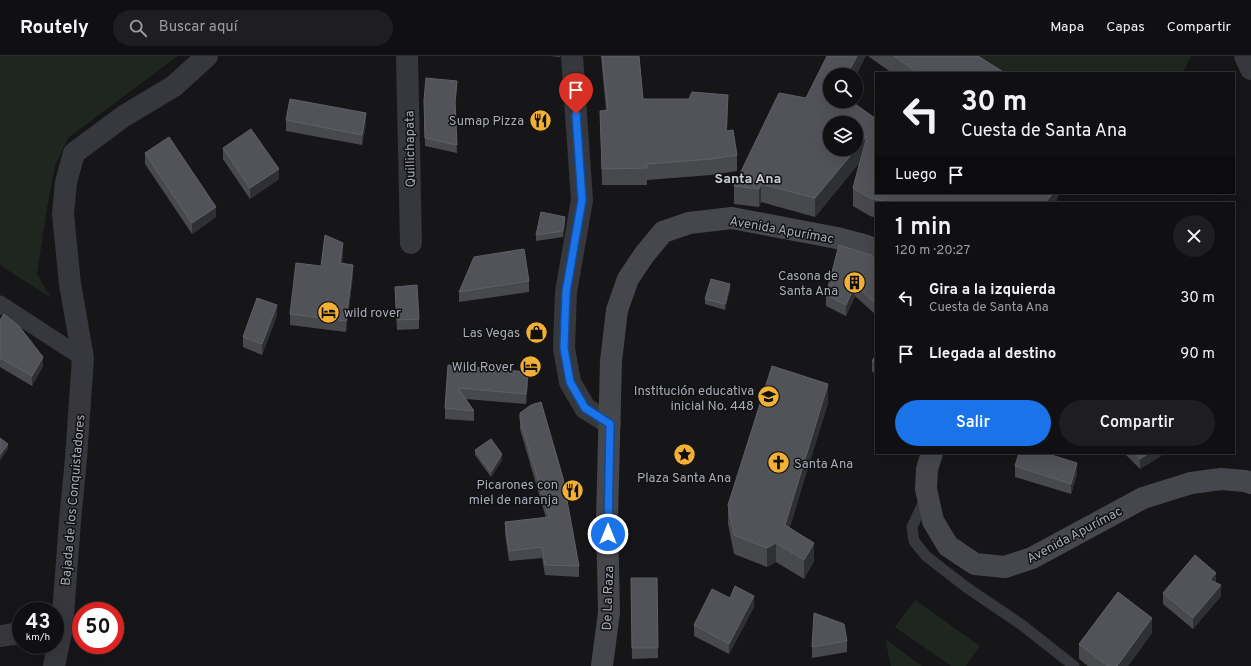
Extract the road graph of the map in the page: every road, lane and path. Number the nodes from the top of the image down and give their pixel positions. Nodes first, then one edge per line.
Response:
1 (207, 56) edge
2 (407, 56) edge
3 (572, 56) edge
4 (1246, 56) edge
5 (1251, 69) edge
6 (411, 243) dead end
7 (875, 250) edge
8 (0, 304) edge
9 (83, 358) junction
10 (611, 361) joint
11 (610, 424) junction
12 (932, 454) edge
13 (1251, 483) edge
14 (927, 495) junction
15 (61, 602) edge
16 (12, 634) edge
17 (0, 636) edge
18 (55, 654) edge
19 (54, 666) edge
20 (602, 666) edge
21 (1074, 666) edge

1 - 9 street, Bajada de los Conquistadores
2 - 6 street, Quillichapata
3 - 11 street
4 - 5 street
7 - 10 main road, Avenida Apurímac
8 - 9 street
9 - 15 street, Bajada de los Conquistadores
10 - 11 main road, De La Raza
11 - 20 main road, De La Raza
12 - 14 main road, Avenida Apurímac
13 - 14 main road, Avenida Apurímac
14 - 21 lane
16 - 17 street
18 - 19 street, Bajada de los Conquistadores

